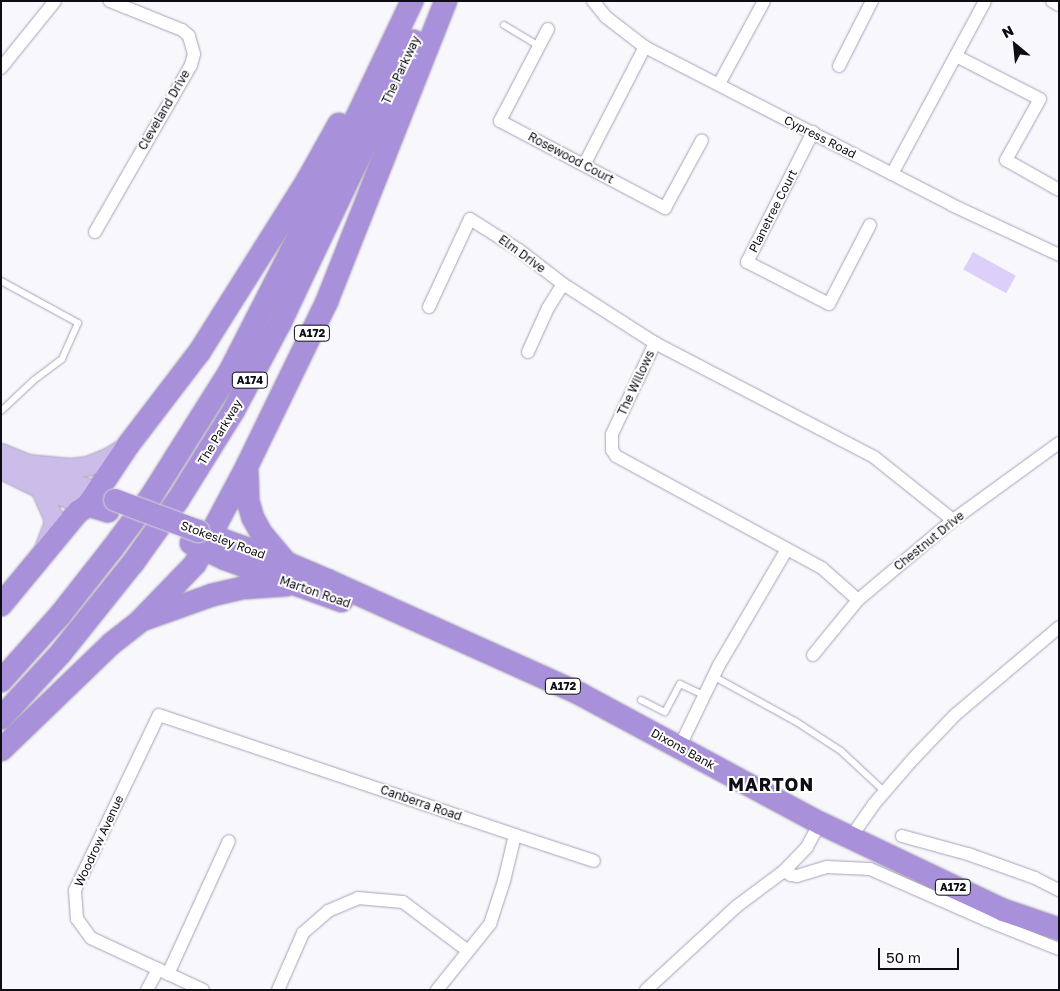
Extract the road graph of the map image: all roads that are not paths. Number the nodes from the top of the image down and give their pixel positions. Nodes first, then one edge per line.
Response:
1 (55, 1) edge
2 (110, 1) edge
3 (402, 1) edge
4 (412, 1) edge
5 (433, 1) edge
6 (446, 1) edge
7 (593, 1) edge
8 (764, 1) edge
9 (872, 1) edge
10 (985, 1) edge
11 (1052, 1) edge
12 (1059, 4) edge
13 (504, 25) dead end
14 (548, 29) dead end
15 (539, 46) junction
16 (645, 47) junction
17 (956, 56) junction
18 (839, 66) dead end
19 (1, 68) edge
20 (719, 84) junction
21 (813, 132) junction
22 (702, 140) dead end
23 (584, 165) junction
24 (892, 174) junction
25 (1059, 190) edge
26 (870, 224) dead end
27 (95, 232) dead end
28 (1059, 255) edge
29 (1, 281) edge
30 (563, 284) junction
31 (429, 306) dead end
32 (655, 343) junction
33 (528, 352) dead end
34 (1, 411) edge
35 (1059, 443) edge
36 (129, 444) junction
37 (1, 453) edge
38 (28, 464) junction
39 (247, 466) junction
40 (1, 470) edge
41 (40, 488) junction
42 (102, 502) junction
43 (953, 520) junction
44 (201, 540) junction
45 (788, 549) junction
46 (39, 560) junction
47 (287, 563) junction
48 (296, 585) junction
49 (326, 588) junction
50 (858, 600) junction
51 (1, 605) edge
52 (140, 620) junction
53 (1059, 628) edge
54 (443, 633) joint
55 (812, 655) dead end
56 (713, 676) junction
57 (1, 681) edge
58 (704, 695) junction
59 (641, 700) dead end
60 (159, 715) joint
61 (1, 718) edge
62 (680, 746) junction
63 (1, 750) edge
64 (885, 792) junction
65 (820, 823) junction
66 (515, 835) junction
67 (851, 837) junction
68 (229, 841) dead end
69 (905, 842) dead end
70 (594, 861) dead end
71 (784, 871) junction
72 (1059, 890) edge
73 (1059, 929) edge
74 (1059, 949) edge
75 (468, 951) junction
76 (163, 972) junction
77 (147, 990) edge
78 (203, 990) edge
79 (278, 990) edge
80 (437, 990) edge
81 (646, 990) edge

1 - 19 street
2 - 27 street, Cleveland Drive
3 - 36 highway
4 - 57 highway, The Parkway / A174
5 - 61 highway, The Parkway / A174
6 - 39 highway, A172
7 - 16 street, Cypress Road
8 - 20 street
9 - 18 street
10 - 17 street
11 - 12 street
13 - 15 lane
14 - 15 street, Rosewood Court
15 - 23 street, Rosewood Court
16 - 20 street, Cypress Road
16 - 23 street
17 - 24 street
17 - 25 street
20 - 21 street, Cypress Road
21 - 24 street, Cypress Road
21 - 26 street, Planetree Court
22 - 23 street, Rosewood Court
24 - 28 street, Cypress Road
29 - 34 lane
30 - 31 street, Elm Drive
30 - 32 street, Elm Drive
30 - 33 street
32 - 43 street, The Willows
32 - 45 street, The Willows
35 - 43 street, Chestnut Drive
36 - 38 main road
36 - 42 highway
37 - 38 main road, Stokesley Road / A172
38 - 42 main road, Stokesley Road / A172
39 - 44 highway, A172
39 - 47 highway, A172
40 - 41 main road, Stokesley Road / A172
41 - 42 main road, Stokesley Road / A172
41 - 46 main road
42 - 44 highway, Stokesley Road / A172
42 - 46 highway
43 - 50 street, Chestnut Drive
44 - 47 highway, Stokesley Road / A172
44 - 48 highway, Marton Road / A172
44 - 52 highway
45 - 50 street, The Willows
45 - 56 street
46 - 51 highway
47 - 49 highway, Stokesley Road / A172
48 - 49 highway, Marton Road / A172
48 - 52 highway
49 - 54 highway, Marton Road / A172
50 - 55 street, Chestnut Drive
52 - 63 highway
53 - 64 street
54 - 62 highway, Dixons Bank / A172
56 - 58 street
56 - 64 lane
58 - 59 lane
58 - 62 street
60 - 66 street, Canberra Road
60 - 76 street, Woodrow Avenue
62 - 65 highway, Dixons Bank / A172
64 - 67 street
65 - 67 highway, Dixons Bank / A172
65 - 71 street
66 - 70 street, Canberra Road
66 - 75 street
67 - 73 highway, Dixons Bank / A172
68 - 76 street
69 - 72 street
71 - 74 street
71 - 81 street
75 - 79 street
75 - 80 street
76 - 77 street
76 - 78 street, Woodrow Avenue

